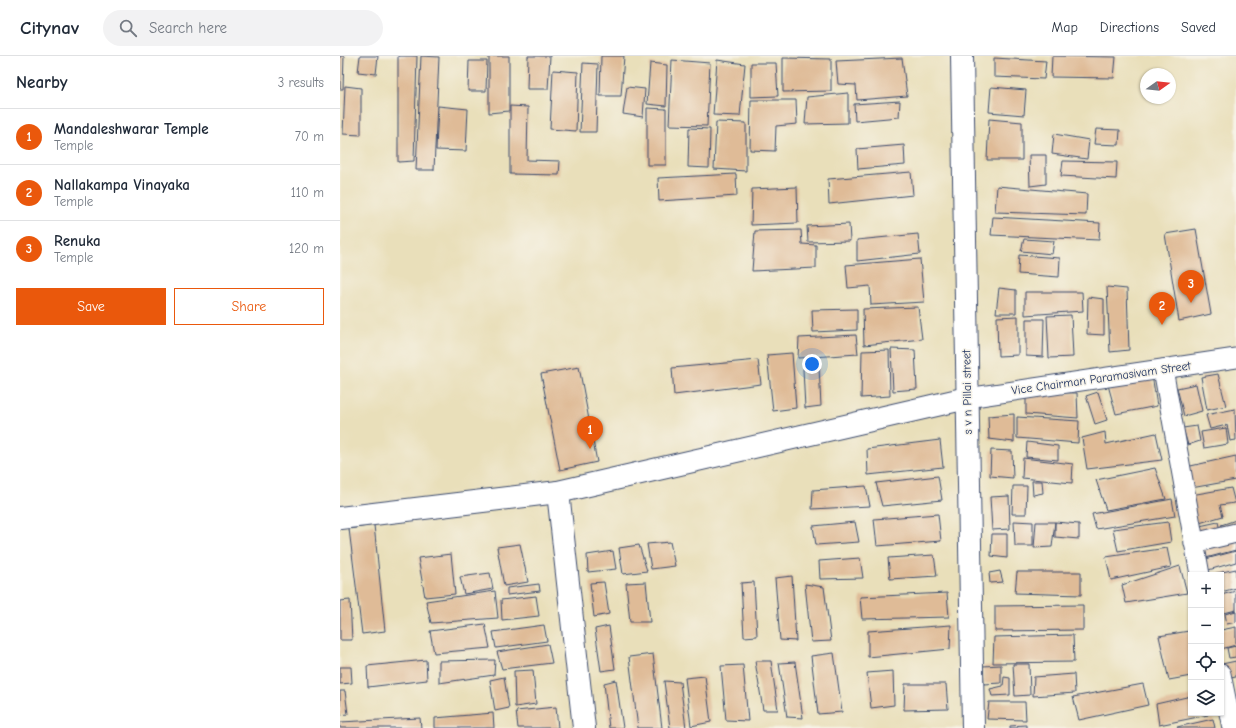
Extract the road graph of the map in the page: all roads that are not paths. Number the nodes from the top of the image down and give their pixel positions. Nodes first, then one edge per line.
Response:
1 (962, 56) edge
2 (1236, 358) edge
3 (1163, 368) junction
4 (967, 398) junction
5 (558, 492) junction
6 (340, 518) edge
7 (1236, 533) edge
8 (1194, 543) junction
9 (1199, 572) edge
10 (1222, 680) edge
11 (584, 728) edge
12 (972, 728) edge
13 (1232, 728) edge

1 - 4 street, s v n Pillai street
2 - 3 street, Vice Chairman Paramasivam Street
3 - 4 street, Vice Chairman Paramasivam Street
3 - 8 street
4 - 5 street
4 - 12 street, s v n Pillai street
5 - 6 street
5 - 11 street
7 - 8 street
8 - 9 street
10 - 13 street

